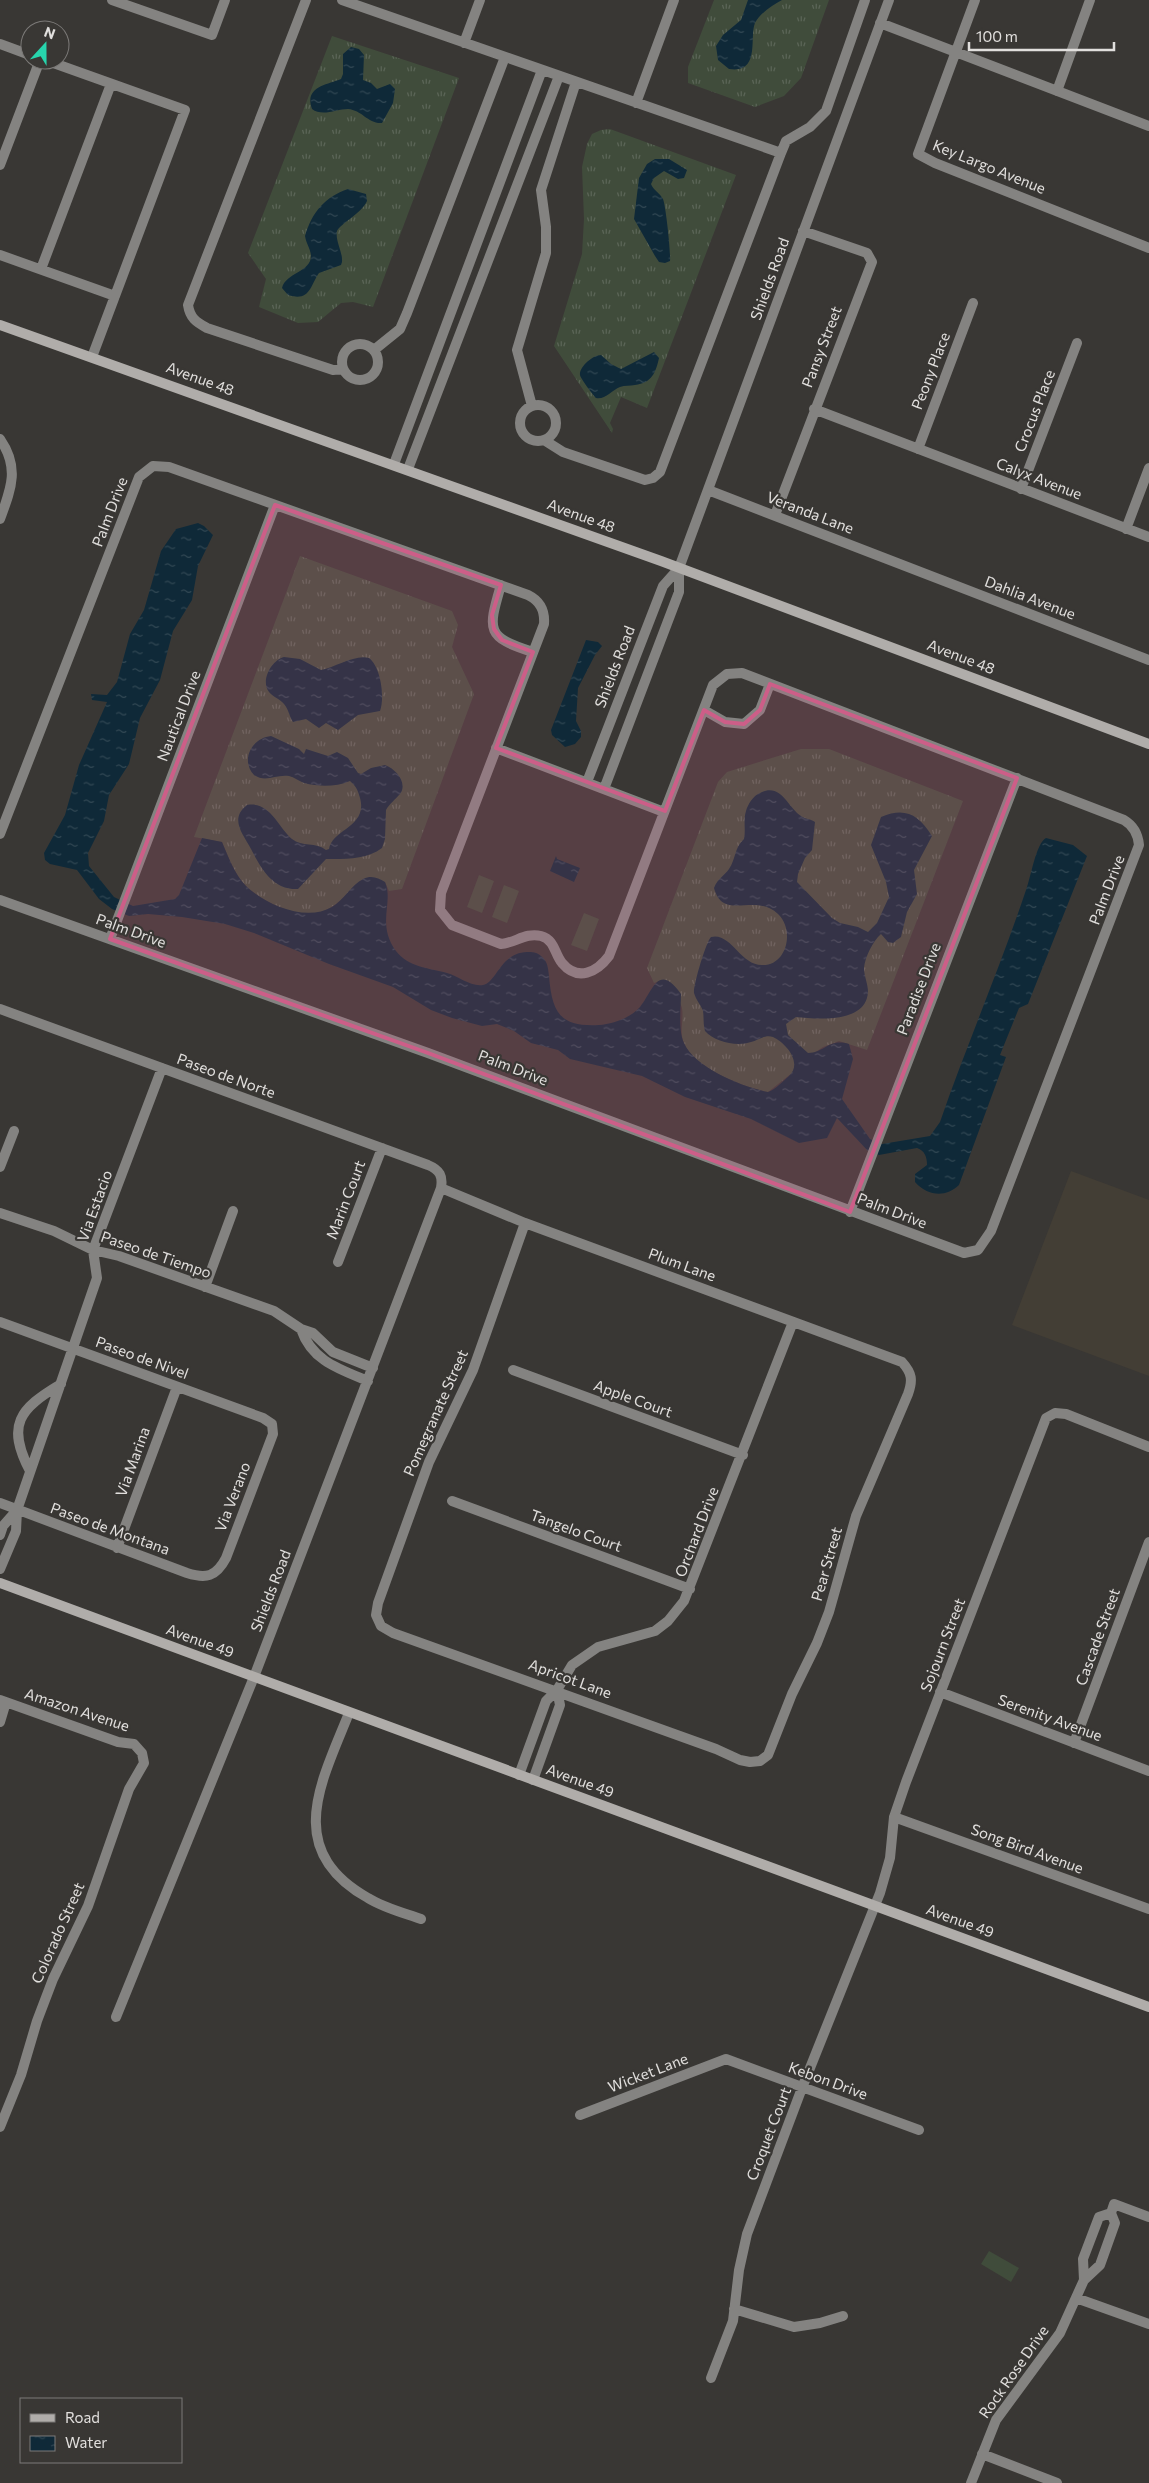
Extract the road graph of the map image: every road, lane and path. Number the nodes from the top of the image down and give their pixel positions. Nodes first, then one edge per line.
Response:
1 (112, 0) edge
2 (225, 0) edge
3 (306, 0) edge
4 (342, 0) edge
5 (480, 0) edge
6 (674, 0) edge
7 (865, 0) edge
8 (889, 0) edge
9 (975, 0) edge
10 (1090, 0) edge
11 (140, 5) edge
12 (880, 23) junction
13 (464, 42) junction
14 (0, 44) edge
15 (20, 51) edge
16 (956, 52) junction
17 (505, 57) junction
18 (70, 69) edge
19 (36, 70) edge
20 (542, 70) junction
21 (559, 76) junction
22 (576, 82) junction
23 (111, 84) junction
24 (1057, 91) junction
25 (636, 103) junction
26 (1149, 126) edge
27 (781, 153) junction
28 (0, 165) edge
29 (803, 231) junction
30 (1149, 248) edge
31 (0, 255) edge
32 (41, 269) junction
33 (115, 296) junction
34 (973, 303) dead end
35 (0, 326) edge
36 (1077, 343) dead end
37 (374, 350) junction
38 (92, 357) junction
39 (344, 369) junction
40 (532, 406) junction
41 (814, 410) junction
42 (0, 440) edge
43 (544, 440) junction
44 (918, 449) junction
45 (394, 464) junction
46 (1149, 468) edge
47 (408, 469) junction
48 (1021, 489) junction
49 (708, 490) junction
50 (275, 504) junction
51 (774, 516) junction
52 (0, 519) edge
53 (1126, 529) junction
54 (1149, 537) edge
55 (901, 564) joint
56 (679, 568) junction
57 (502, 585) junction
58 (534, 652) junction
59 (1149, 660) edge
60 (770, 684) junction
61 (704, 710) junction
62 (1149, 744) edge
63 (496, 748) junction
64 (1016, 778) junction
65 (587, 782) junction
66 (604, 789) junction
67 (664, 812) junction
68 (0, 834) edge
69 (0, 900) edge
70 (110, 939) junction
71 (0, 1009) edge
72 (162, 1068) junction
73 (14, 1131) dead end
74 (382, 1148) junction
75 (0, 1167) edge
76 (440, 1173) joint
77 (441, 1188) junction
78 (233, 1211) dead end
79 (850, 1212) junction
80 (0, 1213) edge
81 (525, 1223) junction
82 (93, 1250) junction
83 (338, 1262) dead end
84 (205, 1287) junction
85 (0, 1322) edge
86 (794, 1322) junction
87 (301, 1329) junction
88 (73, 1349) junction
89 (372, 1368) junction
90 (512, 1370) dead end
91 (910, 1371) joint
92 (368, 1381) junction
93 (61, 1384) junction
94 (177, 1387) junction
95 (272, 1424) joint
96 (1149, 1447) edge
97 (743, 1455) junction
98 (30, 1471) junction
99 (452, 1501) dead end
100 (0, 1503) edge
101 (16, 1510) junction
102 (0, 1535) edge
103 (1149, 1542) edge
104 (118, 1548) junction
105 (0, 1569) edge
106 (212, 1576) joint
107 (0, 1583) edge
108 (690, 1589) junction
109 (376, 1615) joint
110 (254, 1678) junction
111 (557, 1690) junction
112 (940, 1692) junction
113 (3, 1701) edge
114 (349, 1713) junction
115 (0, 1722) edge
116 (1074, 1743) junction
117 (142, 1753) joint
118 (760, 1760) joint
119 (1149, 1771) edge
120 (519, 1775) junction
121 (533, 1780) junction
122 (894, 1817) junction
123 (875, 1906) junction
124 (1149, 1909) edge
125 (421, 1919) dead end
126 (1149, 2008) edge
127 (116, 2017) dead end
128 (726, 2059) joint
129 (802, 2088) junction
130 (580, 2115) dead end
131 (1, 2121) edge
132 (919, 2130) dead end
133 (1112, 2208) junction
134 (1149, 2217) edge
135 (1084, 2280) junction
136 (1076, 2298) junction
137 (734, 2309) junction
138 (843, 2316) dead end
139 (1149, 2324) edge
140 (711, 2378) dead end
141 (982, 2454) junction
142 (971, 2483) edge
143 (1057, 2483) edge

1 - 11 street
2 - 11 street
3 - 39 street
4 - 13 street
5 - 13 street
6 - 25 street
7 - 27 street
8 - 12 street, Shields Road
9 - 16 street
10 - 24 street
12 - 16 street
12 - 29 street, Shields Road
13 - 17 street
14 - 15 street
16 - 24 street
16 - 30 street, Key Largo Avenue
17 - 20 street
17 - 37 street
18 - 23 street
19 - 28 street
20 - 21 street
20 - 45 street
21 - 22 street
21 - 47 street
22 - 25 street
22 - 40 street
23 - 32 street
23 - 33 street
24 - 26 street
25 - 27 street
27 - 43 street
29 - 41 street, Pansy Street
29 - 49 street, Shields Road
31 - 32 street
32 - 33 street
33 - 38 street
34 - 44 street, Peony Place
35 - 38 street, Avenue 48
36 - 48 street, Crocus Place
37 - 39 street
37 - 39 street
38 - 45 street, Avenue 48
40 - 43 street
40 - 43 street
41 - 44 street, Calyx Avenue
41 - 51 street, Pansy Street
42 - 52 street
44 - 48 street, Calyx Avenue
45 - 47 street, Avenue 48
46 - 53 street
47 - 56 street, Avenue 48
48 - 53 street, Calyx Avenue
49 - 51 street, Veranda Lane
49 - 56 street, Shields Road
50 - 57 street, Palm Drive
50 - 68 street, Palm Drive
50 - 70 street, Nautical Drive
51 - 55 street, Veranda Lane
53 - 54 street, Calyx Avenue
55 - 59 street, Dahlia Avenue
56 - 62 street, Avenue 48
56 - 65 street, Shields Road
56 - 66 street, Shields Road
57 - 58 street, Palm Drive
57 - 58 street
58 - 63 street, Palm Drive
60 - 61 street, Palm Drive
60 - 61 street
60 - 64 street, Palm Drive
61 - 67 street, Palm Drive
63 - 65 street
63 - 67 street, Palm Drive
64 - 79 street, Paradise Drive
64 - 79 street, Palm Drive
65 - 66 street
66 - 67 street
69 - 70 street, Palm Drive
70 - 79 street, Palm Drive
71 - 72 street, Paseo de Norte
72 - 74 street, Paseo de Norte
72 - 82 street, Via Estacio
73 - 75 street
74 - 76 street, Paseo de Norte
74 - 83 street, Marin Court
76 - 77 street, Shields Road
77 - 81 street, Plum Lane
77 - 89 street, Shields Road
78 - 84 street
80 - 82 street, Paseo de Tiempo
81 - 86 street, Plum Lane
81 - 109 street, Pomegranate Street
82 - 84 street, Paseo de Tiempo
82 - 88 street, Via Estacio
84 - 87 street, Paseo de Tiempo
85 - 88 street, Paseo de Nivel
86 - 91 street, Plum Lane
86 - 97 street, Orchard Drive
87 - 89 street, Paseo de Tiempo
87 - 92 street
88 - 93 street, Via Estacio
88 - 94 street, Paseo de Nivel
89 - 92 street, Shields Road
90 - 97 street, Apple Court
91 - 118 street, Pear Street
92 - 110 street, Shields Road
93 - 98 street, Via Estacio
93 - 98 street
94 - 95 street, Paseo de Nivel
94 - 104 street, Via Marina
95 - 106 street, Via Verano
96 - 112 street, Sojourn Street
97 - 108 street, Orchard Drive
98 - 101 street, Via Estacio
99 - 108 street, Tangelo Court
100 - 101 street, Paseo de Montana
101 - 102 street, Via Estacio
101 - 104 street, Paseo de Montana
101 - 105 street, Via Estacio
103 - 116 street, Cascade Street
104 - 106 street, Paseo de Montana
107 - 110 street, Avenue 49
108 - 111 street, Orchard Drive
109 - 111 street, Apricot Lane
110 - 114 street, Avenue 49
110 - 127 street, Shields Road
111 - 118 street, Apricot Lane
111 - 120 street, Orchard Drive
111 - 121 street
112 - 116 street, Serenity Avenue
112 - 122 street, Sojourn Street
113 - 115 street
113 - 117 street, Amazon Avenue
114 - 120 street, Avenue 49
114 - 125 street
116 - 119 street, Serenity Avenue
117 - 131 street, Colorado Street
120 - 121 street, Avenue 49
121 - 123 street, Avenue 49
122 - 123 street, Sojourn Street
122 - 124 street, Song Bird Avenue
123 - 126 street, Avenue 49
123 - 129 street, Croquet Court
128 - 129 street, Kebon Drive
128 - 130 street, Wicket Lane
129 - 132 street, Kebon Drive
129 - 137 street, Croquet Court
133 - 134 street
133 - 135 street, Rock Rose Drive
133 - 135 street, Rock Rose Drive
135 - 136 street, Rock Rose Drive
136 - 139 street
136 - 141 street, Rock Rose Drive
137 - 138 street
137 - 140 street, Croquet Court
141 - 142 street, Rock Rose Drive
141 - 143 street

